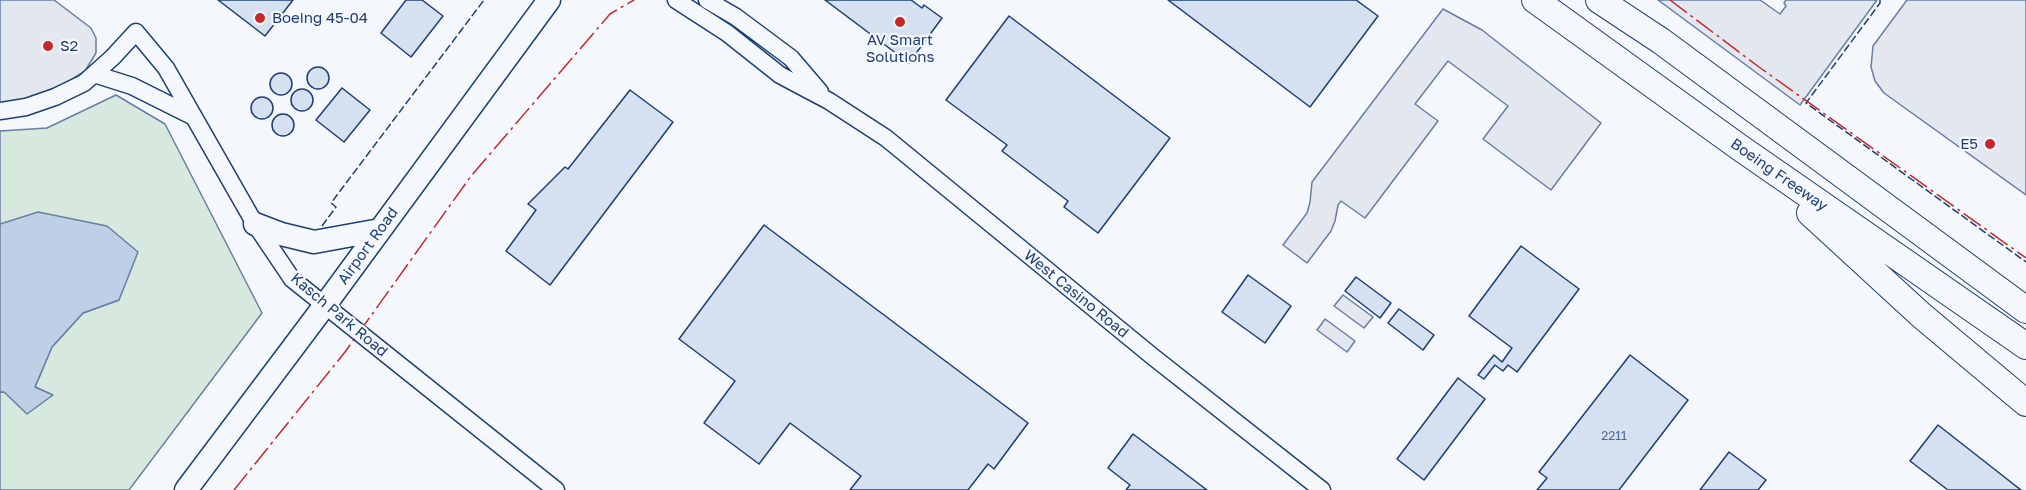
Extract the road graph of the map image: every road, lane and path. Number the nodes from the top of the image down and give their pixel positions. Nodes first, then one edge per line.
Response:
1 (549, 0) edge
2 (676, 0) edge
3 (707, 0) edge
4 (1535, 0) edge
5 (1599, 0) edge
6 (1608, 0) edge
7 (1661, 41) junction
8 (94, 74) junction
9 (829, 101) junction
10 (0, 111) edge
11 (194, 117) junction
12 (1739, 147) junction
13 (255, 224) junction
14 (380, 230) junction
15 (2020, 304) edge
16 (325, 305) junction
17 (2026, 346) edge
18 (2026, 403) edge
19 (186, 490) edge
20 (556, 490) edge
21 (1322, 490) edge

1 - 14 main road, Airport Road
2 - 9 street, West Casino Road
3 - 9 street, West Casino Road
4 - 12 highway, Boeing Freeway
5 - 7 highway
6 - 7 highway
7 - 15 highway
8 - 10 street
8 - 11 street
8 - 11 street, Kasch Park Road
9 - 21 street, West Casino Road
11 - 13 street, Kasch Park Road
12 - 17 highway, Boeing Freeway
12 - 18 highway
13 - 14 main road
13 - 16 street, Kasch Park Road
14 - 16 main road, Airport Road
16 - 19 main road, Airport Road
16 - 20 street, Kasch Park Road

